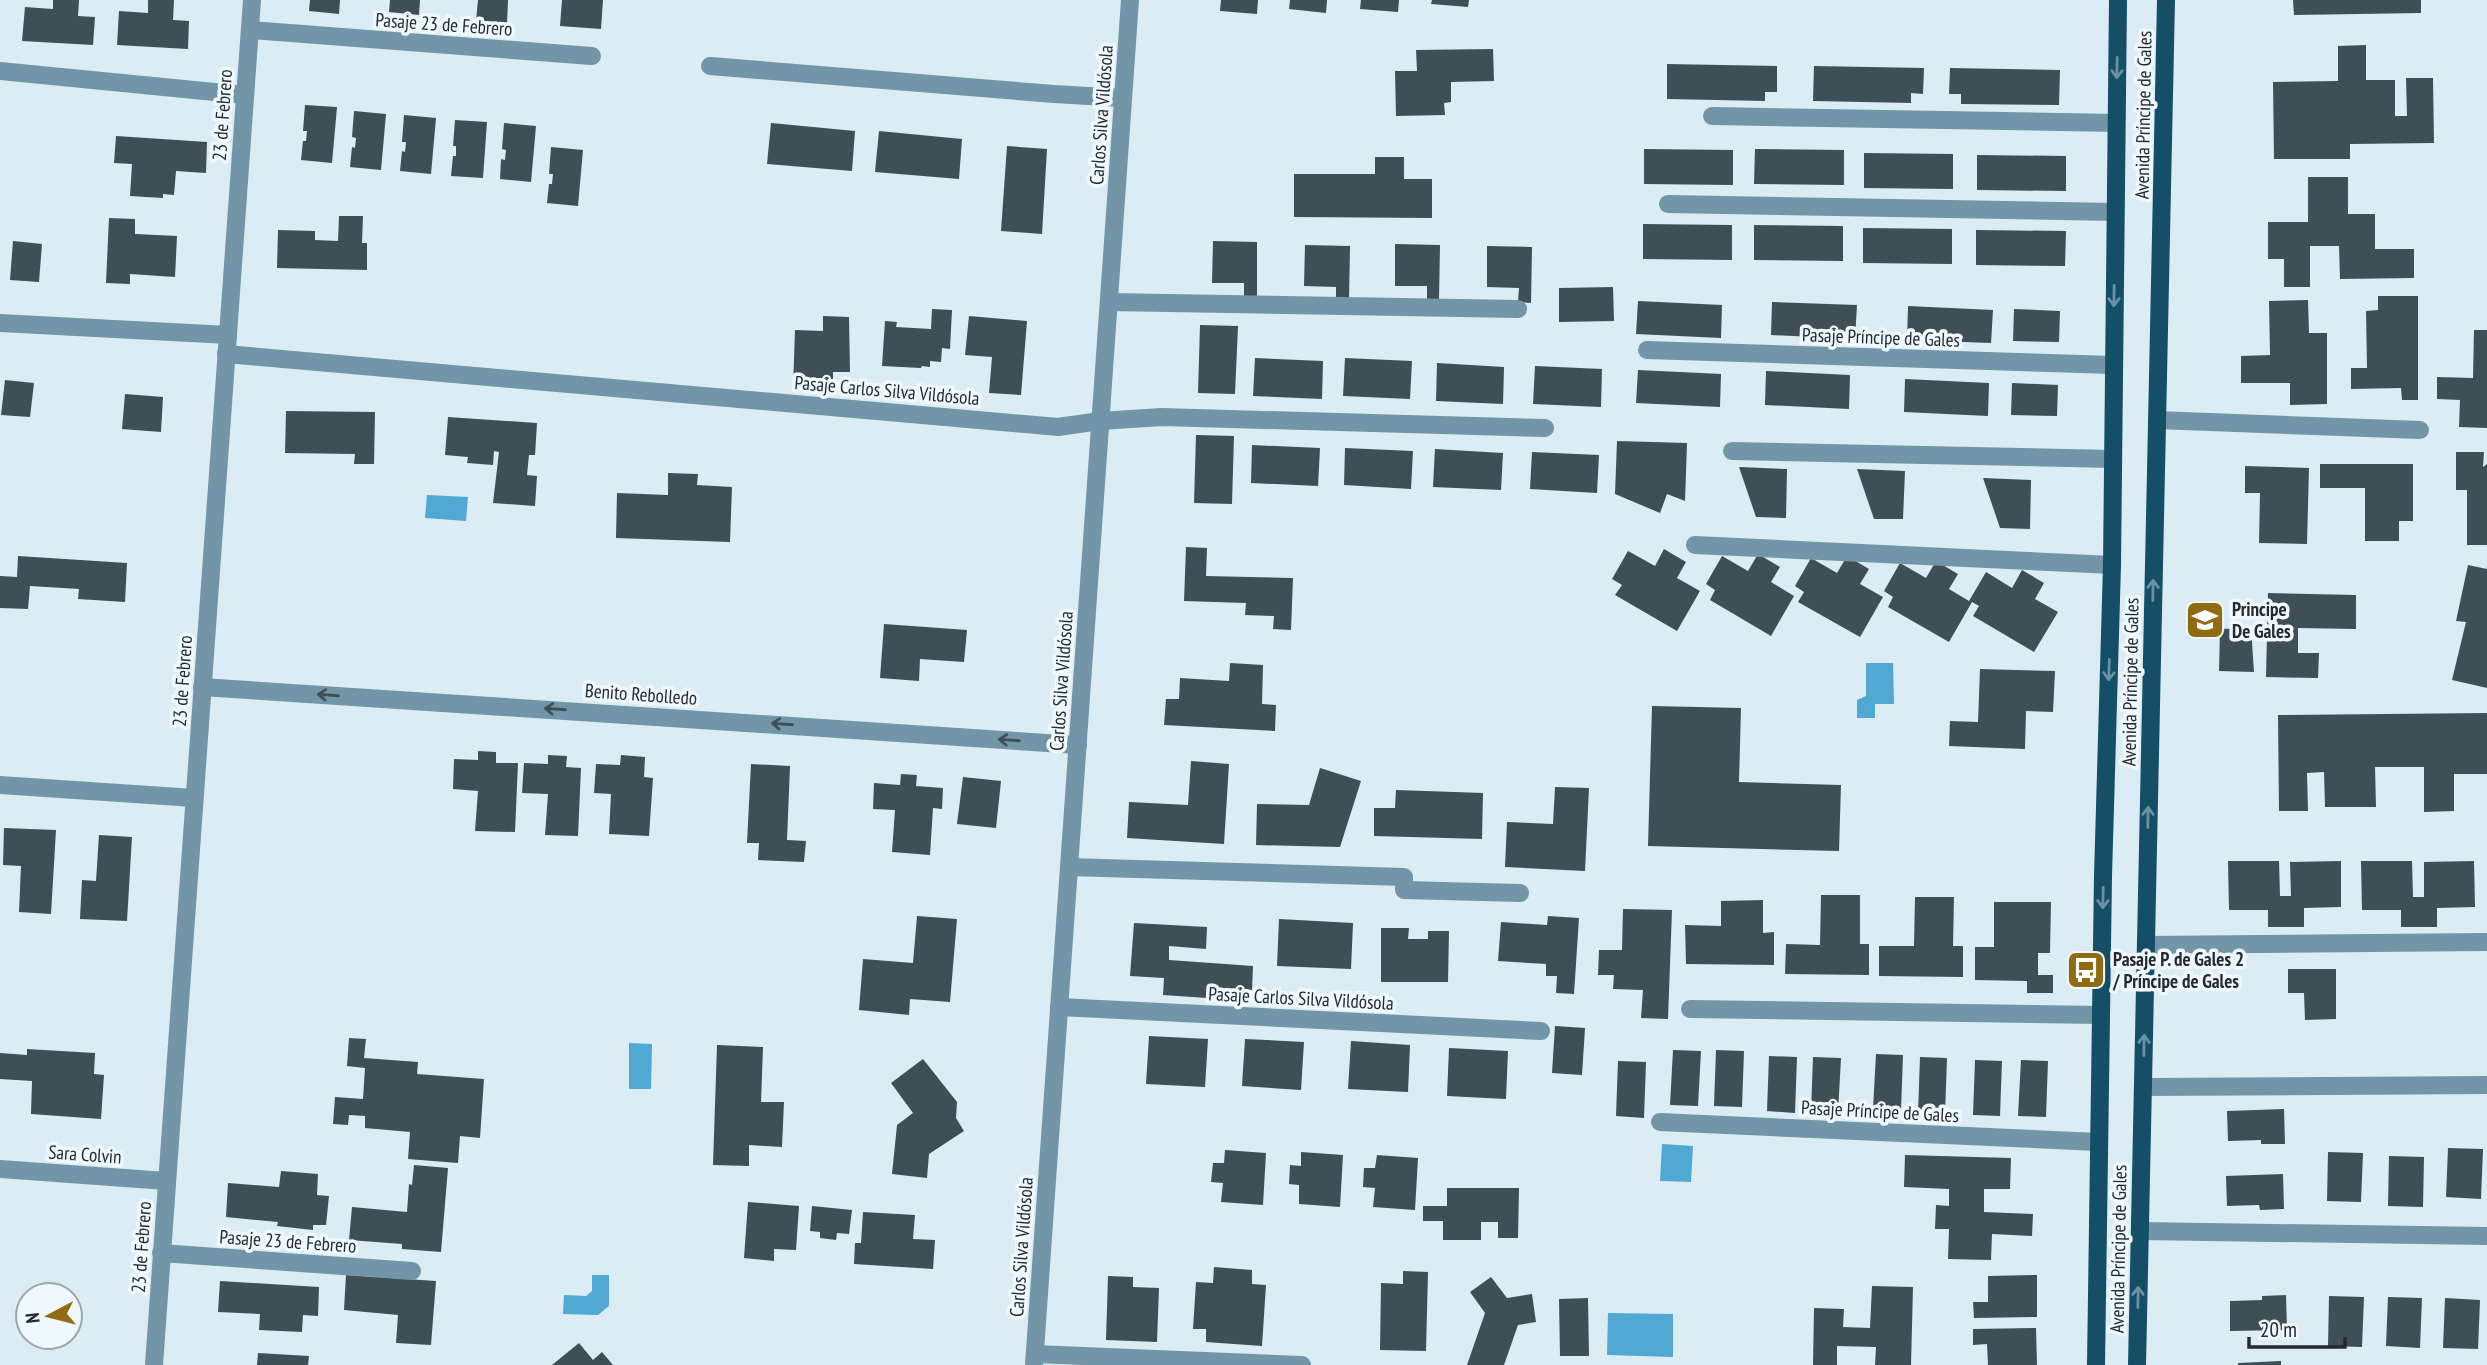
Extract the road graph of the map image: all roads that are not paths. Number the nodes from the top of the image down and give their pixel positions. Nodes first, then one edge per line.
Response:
1 (252, 0) edge
2 (1130, 0) edge
3 (2118, 0) edge
4 (2166, 0) edge
5 (250, 30) junction
6 (592, 56) dead end
7 (710, 66) dead end
8 (0, 71) edge
9 (245, 95) junction
10 (1123, 98) junction
11 (1712, 116) dead end
12 (2116, 123) junction
13 (1668, 204) dead end
14 (2115, 212) junction
15 (1109, 302) junction
16 (1518, 309) dead end
17 (0, 323) edge
18 (228, 335) junction
19 (1647, 350) dead end
20 (226, 354) junction
21 (2113, 365) junction
22 (2157, 420) junction
23 (1100, 421) junction
24 (1545, 428) dead end
25 (2420, 430) dead end
26 (1732, 451) dead end
27 (2113, 459) junction
28 (1695, 545) dead end
29 (2112, 565) junction
30 (202, 687) junction
31 (1077, 745) junction
32 (0, 785) edge
33 (194, 798) junction
34 (1069, 867) junction
35 (1520, 892) dead end
36 (2487, 942) edge
37 (2146, 945) junction
38 (1059, 1007) junction
39 (1690, 1009) dead end
40 (2101, 1015) junction
41 (1541, 1031) dead end
42 (2487, 1085) edge
43 (2143, 1087) junction
44 (1660, 1122) dead end
45 (2098, 1142) junction
46 (0, 1169) edge
47 (166, 1181) junction
48 (2140, 1231) junction
49 (2487, 1236) edge
50 (161, 1253) junction
51 (412, 1272) dead end
52 (1034, 1359) edge
53 (153, 1365) edge
54 (1302, 1365) edge
55 (2095, 1365) edge
56 (2137, 1365) edge

1 - 5 street, 23 de Febrero
2 - 10 street, Carlos Silva Vildósola
3 -> 12 main road, Avenida Príncipe de Gales
4 - 22 main road, Avenida Príncipe de Gales
5 - 6 street, Pasaje 23 de Febrero
5 - 9 street, 23 de Febrero
7 - 10 street
8 - 9 street
9 - 18 street, 23 de Febrero
10 - 15 street, Carlos Silva Vildósola
11 - 12 street
12 - 14 main road, Avenida Príncipe de Gales
13 - 14 street
14 -> 21 main road, Avenida Príncipe de Gales
15 - 16 street
15 - 23 street, Carlos Silva Vildósola
17 - 18 street
18 - 20 street, 23 de Febrero
19 - 21 street, Pasaje Príncipe de Gales
20 - 23 street, Pasaje Carlos Silva Vildósola
20 - 30 street, 23 de Febrero
21 - 27 main road, Avenida Príncipe de Gales
22 - 25 street
37 -> 22 main road, Avenida Príncipe de Gales
23 - 24 street, Pasaje Carlos Silva Vildósola
23 - 31 street, Carlos Silva Vildósola
26 - 27 street
27 - 29 main road, Avenida Príncipe de Gales
28 - 29 street
29 -> 40 main road, Avenida Príncipe de Gales
31 -> 30 street, Benito Rebolledo
30 - 33 street, 23 de Febrero
31 - 34 street, Carlos Silva Vildósola
32 - 33 street
33 - 47 street, 23 de Febrero
34 - 35 street
34 - 38 street, Carlos Silva Vildósola
36 - 37 street
43 -> 37 main road, Avenida Príncipe de Gales
38 - 41 street, Pasaje Carlos Silva Vildósola
38 - 52 street, Carlos Silva Vildósola
39 - 40 street
40 - 45 main road, Avenida Príncipe de Gales
42 - 43 street
43 - 48 main road, Avenida Príncipe de Gales
44 - 45 street, Pasaje Príncipe de Gales
45 - 55 main road, Avenida Príncipe de Gales
46 - 47 street, Sara Colvin
47 - 50 street, 23 de Febrero
48 - 49 street
56 -> 48 main road, Avenida Príncipe de Gales
50 - 51 street, Pasaje 23 de Febrero
50 - 53 street, 23 de Febrero
52 - 54 street

